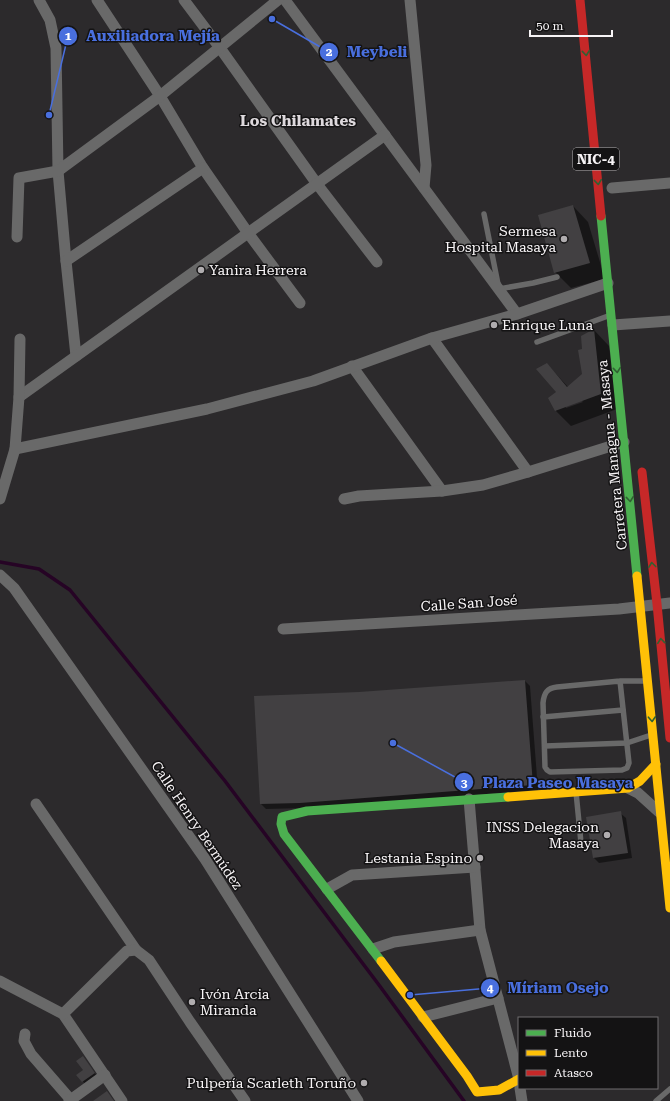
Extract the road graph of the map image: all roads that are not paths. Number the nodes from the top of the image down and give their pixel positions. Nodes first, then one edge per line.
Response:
1 (39, 0) edge
2 (98, 0) edge
3 (184, 0) edge
4 (278, 0) edge
5 (285, 0) edge
6 (410, 0) edge
7 (580, 0) edge
8 (220, 48) junction
9 (160, 96) junction
10 (385, 135) junction
11 (203, 168) junction
12 (58, 171) junction
13 (317, 184) junction
14 (670, 184) edge
15 (424, 188) junction
16 (612, 188) dead end
17 (484, 214) dead end
18 (248, 233) junction
19 (17, 236) dead end
20 (66, 261) junction
21 (378, 262) dead end
22 (557, 277) dead end
23 (608, 282) junction
24 (499, 289) junction
25 (300, 303) dead end
26 (517, 314) junction
27 (612, 320) junction
28 (670, 321) edge
29 (432, 338) junction
30 (20, 339) dead end
31 (537, 342) dead end
32 (76, 356) junction
33 (352, 366) junction
34 (19, 397) junction
35 (624, 442) junction
36 (15, 449) junction
37 (641, 465) dead end
38 (528, 472) junction
39 (442, 491) junction
40 (0, 499) edge
41 (344, 499) dead end
42 (0, 575) edge
43 (670, 603) edge
44 (657, 604) junction
45 (641, 606) junction
46 (283, 629) dead end
47 (656, 680) junction
48 (620, 681) junction
49 (623, 710) junction
50 (543, 717) junction
51 (653, 734) junction
52 (670, 738) edge
53 (627, 743) junction
54 (545, 746) junction
55 (656, 764) junction
56 (628, 788) junction
57 (576, 792) junction
58 (469, 799) junction
59 (36, 804) dead end
60 (661, 814) junction
61 (581, 843) dead end
62 (475, 867) junction
63 (327, 889) junction
64 (670, 908) edge
65 (480, 930) junction
66 (136, 950) junction
67 (373, 950) junction
68 (0, 981) edge
69 (498, 998) junction
70 (63, 1014) junction
71 (423, 1017) junction
72 (25, 1034) dead end
73 (518, 1074) edge
74 (105, 1076) junction
75 (518, 1079) edge
76 (520, 1089) edge
77 (670, 1089) edge
78 (480, 1097) edge
79 (70, 1101) edge
80 (122, 1101) edge
81 (245, 1101) edge
82 (358, 1101) edge
83 (522, 1101) edge
84 (656, 1101) edge

1 - 12 street
2 - 9 street
3 - 8 street
4 - 8 street
5 - 10 street
6 - 15 street
7 -> 23 main road, Carretera Managua - Masaya / NIC-4
8 - 9 street
8 - 13 street
9 - 11 street
9 - 12 street
10 - 13 street
10 - 15 street
11 - 18 street
11 - 20 street
12 - 19 street
12 - 20 street
13 - 18 street
13 - 21 street
14 - 16 street
15 - 24 street
17 - 24 lane
18 - 25 street
18 - 32 street
20 - 32 street
22 - 24 lane
23 - 26 street
23 - 27 main road, Carretera Managua - Masaya / NIC-4
24 - 26 street
26 - 29 street
27 - 28 street
27 - 31 lane
27 -> 35 main road, Carretera Managua - Masaya / NIC-4
29 - 33 street
29 - 38 street
30 - 34 street
32 - 34 street
33 - 36 street
33 - 39 street
34 - 36 street
35 - 38 street
35 -> 45 main road, Carretera Managua - Masaya / NIC-4
36 - 40 street
44 -> 37 main road, Carretera Managua - Masaya / NIC-4
38 - 39 street
39 - 41 street
42 - 82 street, Calle Henry Bermúdez
43 - 44 street, Calle San José
44 - 45 street, Calle San José
47 -> 44 main road, Carretera Managua - Masaya / NIC-4
45 - 46 street, Calle San José
45 - 47 main road, Carretera Managua - Masaya / NIC-4
47 - 48 lane
47 -> 51 main road, Carretera Managua - Masaya / NIC-4
47 - 52 main road, Carretera Managua - Masaya / NIC-4
48 - 49 lane
48 - 50 lane
49 - 50 lane
49 - 53 lane
50 - 54 lane
51 - 53 lane
51 - 55 main road, Carretera Managua - Masaya / NIC-4
53 - 54 lane
53 - 54 lane
55 - 56 main road
55 - 60 main road, Carretera Managua - Masaya / NIC-4
56 - 57 main road
56 - 60 street
57 - 58 main road
57 - 61 lane
58 - 62 street
58 - 63 main road
59 - 66 street
60 - 64 main road, Carretera Managua - Masaya / NIC-4
62 - 63 street
62 - 65 street
63 - 67 main road
65 - 67 street
65 - 69 street
66 - 70 street
66 - 81 street
67 - 71 main road
68 - 70 street
69 - 71 street
69 - 73 street
70 - 74 street
71 - 78 main road
72 - 79 street
74 - 79 street
74 - 80 street
75 - 78 main road
76 - 83 street
77 - 84 lane

